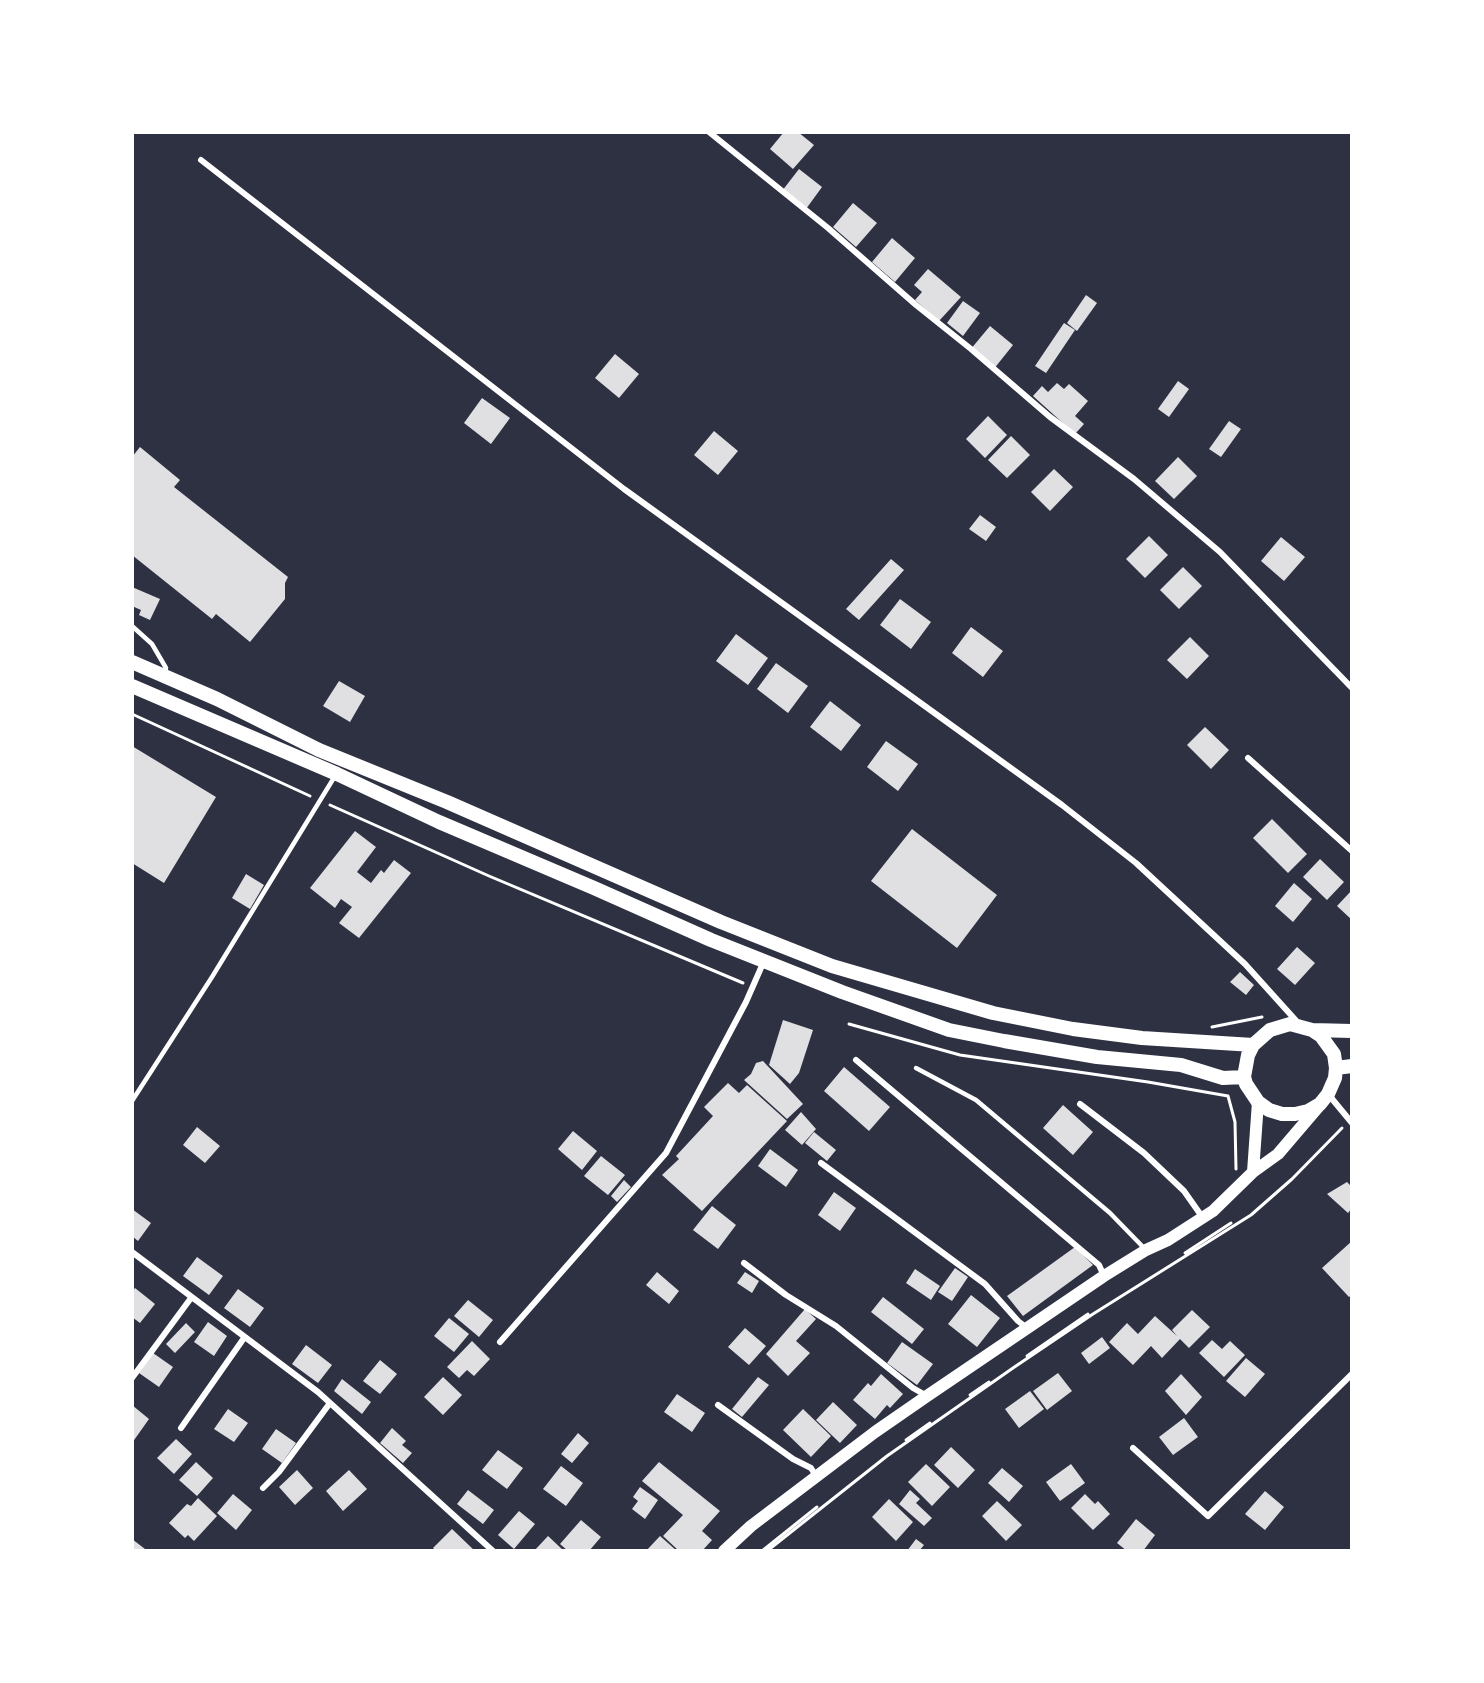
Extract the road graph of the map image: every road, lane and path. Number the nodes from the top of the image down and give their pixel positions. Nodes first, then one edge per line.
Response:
1 (709, 132) edge
2 (201, 160) dead end
3 (132, 626) edge
4 (132, 662) edge
5 (165, 677) junction
6 (132, 686) edge
7 (1352, 688) edge
8 (132, 714) edge
9 (1248, 758) dead end
10 (337, 774) junction
11 (320, 800) junction
12 (1352, 851) edge
13 (764, 961) junction
14 (753, 987) junction
15 (1263, 1017) dead end
16 (849, 1024) dead end
17 (1207, 1028) dead end
18 (1307, 1028) junction
19 (1352, 1031) edge
20 (1253, 1045) junction
21 (856, 1060) dead end
22 (1352, 1066) edge
23 (916, 1068) dead end
24 (1336, 1068) junction
25 (1244, 1077) junction
26 (1329, 1094) junction
27 (132, 1101) edge
28 (1258, 1102) junction
29 (1080, 1104) dead end
30 (1351, 1122) edge
31 (821, 1163) dead end
32 (1253, 1172) junction
33 (1234, 1177) dead end
34 (1203, 1218) junction
35 (1231, 1223) dead end
36 (1146, 1250) junction
37 (132, 1252) edge
38 (744, 1263) dead end
39 (1104, 1276) junction
40 (191, 1298) junction
41 (1027, 1328) junction
42 (244, 1338) junction
43 (500, 1342) dead end
44 (1352, 1374) edge
45 (132, 1378) edge
46 (927, 1396) junction
47 (330, 1403) junction
48 (718, 1405) dead end
49 (181, 1428) dead end
50 (1133, 1448) dead end
51 (816, 1477) junction
52 (263, 1488) dead end
53 (493, 1551) edge
54 (724, 1551) edge
55 (764, 1551) edge

1 - 7 street
2 - 18 street
3 - 5 lane
4 - 5 main road
5 - 20 main road
6 - 10 main road
8 - 11 path
9 - 12 street
10 - 11 lane
10 - 13 main road
11 - 14 path
11 - 27 lane
13 - 14 street
13 - 25 main road
14 - 43 street
15 - 17 path
16 - 33 path
18 - 19 main road
18 - 20 main road
18 - 24 main road
20 - 25 main road
21 - 39 street
22 - 24 main road
23 - 36 lane
24 - 26 main road
25 - 28 main road
26 - 28 main road
26 - 30 street
26 - 32 main road
28 - 32 main road
29 - 34 street
30 - 55 path
31 - 41 street
32 - 34 main road
34 - 36 main road
35 - 55 path
36 - 39 main road
37 - 40 street
38 - 46 street
39 - 41 main road
40 - 42 street
40 - 45 street
41 - 46 main road
42 - 47 street
42 - 49 street
44 - 50 street
46 - 51 main road
47 - 52 street
47 - 53 street
48 - 51 street
51 - 54 main road

